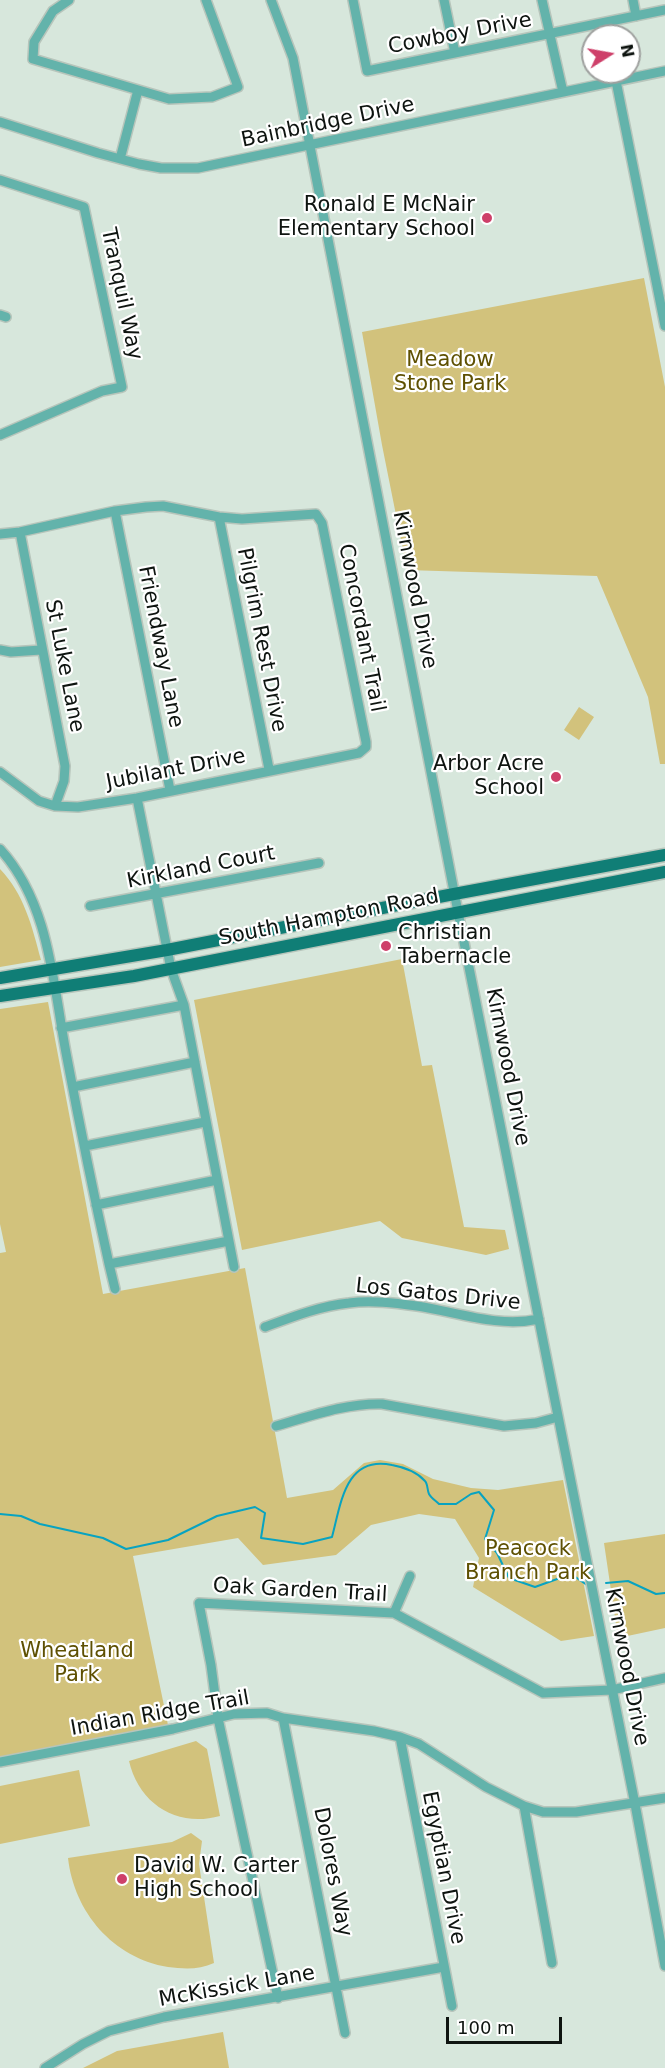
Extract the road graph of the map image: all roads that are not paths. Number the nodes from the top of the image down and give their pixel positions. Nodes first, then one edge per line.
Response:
1 (69, 0) edge
2 (206, 0) edge
3 (271, 0) edge
4 (353, 0) edge
5 (444, 0) edge
6 (542, 0) edge
7 (633, 0) edge
8 (665, 10) edge
9 (636, 16) junction
10 (549, 34) junction
11 (455, 53) junction
12 (665, 71) edge
13 (641, 76) edge
14 (602, 84) edge
15 (617, 84) edge
16 (138, 90) junction
17 (563, 92) junction
18 (0, 122) edge
19 (310, 144) junction
20 (120, 159) junction
21 (0, 180) edge
22 (665, 326) edge
23 (0, 435) edge
24 (115, 511) junction
25 (219, 517) junction
26 (20, 532) junction
27 (0, 534) edge
28 (0, 650) edge
29 (41, 650) junction
30 (366, 747) joint
31 (269, 769) junction
32 (0, 772) edge
33 (170, 790) junction
34 (137, 798) junction
35 (56, 806) junction
36 (0, 849) edge
37 (665, 855) edge
38 (319, 863) dead end
39 (665, 872) edge
40 (454, 894) junction
41 (156, 896) junction
42 (90, 906) dead end
43 (458, 912) junction
44 (167, 950) junction
45 (171, 969) junction
46 (51, 970) junction
47 (0, 978) edge
48 (54, 989) junction
49 (0, 996) edge
50 (184, 1005) junction
51 (61, 1028) junction
52 (195, 1062) junction
53 (72, 1087) junction
54 (205, 1122) junction
55 (85, 1146) junction
56 (218, 1180) junction
57 (96, 1205) junction
58 (229, 1241) junction
59 (110, 1264) junction
60 (234, 1267) dead end
61 (115, 1290) dead end
62 (539, 1319) junction
63 (265, 1327) dead end
64 (558, 1417) junction
65 (276, 1426) dead end
66 (410, 1576) dead end
67 (394, 1613) junction
68 (665, 1678) edge
69 (612, 1690) junction
70 (218, 1718) junction
71 (283, 1718) junction
72 (400, 1737) junction
73 (0, 1762) edge
74 (665, 1798) edge
75 (635, 1804) junction
76 (524, 1806) junction
77 (552, 1963) dead end
78 (665, 1966) edge
79 (444, 1967) junction
80 (337, 1987) junction
81 (278, 1998) junction
82 (452, 2006) dead end
83 (345, 2033) dead end
84 (45, 2068) edge

1 - 16 street
2 - 16 street
3 - 19 street, Kirnwood Drive
4 - 11 street, Cowboy Drive
5 - 11 street
6 - 10 street
7 - 9 street
8 - 9 street, Cowboy Drive
9 - 10 street, Cowboy Drive
10 - 11 street, Cowboy Drive
10 - 17 street
12 - 13 street, Bainbridge Drive
14 - 17 street, Bainbridge Drive
15 - 22 street
16 - 20 street
17 - 19 street, Bainbridge Drive
18 - 20 street, Bainbridge Drive
19 - 20 street, Bainbridge Drive
19 - 40 street, Kirnwood Drive
21 - 23 street, Tranquil Way
24 - 25 street
24 - 26 street
24 - 33 street, Friendway Lane
25 - 30 street, Concordant Trail
25 - 31 street, Pilgrim Rest Drive
26 - 27 street
26 - 29 street, St Luke Lane
28 - 29 street
29 - 35 street, St Luke Lane
30 - 31 street, Jubilant Drive
31 - 33 street, Jubilant Drive
32 - 35 street, Jubilant Drive
33 - 34 street, Jubilant Drive
34 - 35 street, Jubilant Drive
34 - 41 street
36 - 46 street
37 - 40 main road, South Hampton Road
38 - 41 street, Kirkland Court
39 - 43 main road, South Hampton Road
40 - 43 street, Kirnwood Drive
40 - 44 main road, South Hampton Road
41 - 42 street, Kirkland Court
41 - 44 street
43 - 45 main road, South Hampton Road
43 - 62 street, Kirnwood Drive
44 - 45 street
44 - 46 main road, South Hampton Road
45 - 48 main road, South Hampton Road
45 - 50 street
46 - 47 main road, South Hampton Road
46 - 48 street
48 - 49 main road, South Hampton Road
48 - 51 street
50 - 51 street
50 - 52 street
51 - 53 street
52 - 53 street
52 - 54 street
53 - 55 street
54 - 55 street
54 - 56 street
55 - 57 street
56 - 57 street
56 - 58 street
57 - 59 street
58 - 59 street
58 - 60 street
59 - 61 street
62 - 63 street, Los Gatos Drive
62 - 64 street, Kirnwood Drive
64 - 65 street
64 - 69 street, Kirnwood Drive
66 - 67 street
67 - 69 street, Oak Garden Trail
67 - 70 street, Oak Garden Trail
68 - 69 street, Oak Garden Trail
69 - 75 street, Kirnwood Drive
70 - 71 street, Indian Ridge Trail
70 - 73 street, Indian Ridge Trail
70 - 81 street
71 - 72 street, Indian Ridge Trail
71 - 80 street, Dolores Way
72 - 76 street, Indian Ridge Trail
72 - 79 street, Egyptian Drive
74 - 75 street, Indian Ridge Trail
75 - 76 street, Indian Ridge Trail
75 - 78 street, Kirnwood Drive
76 - 77 street
79 - 80 street, McKissick Lane
79 - 82 street, Egyptian Drive
80 - 81 street, McKissick Lane
80 - 83 street, Dolores Way
81 - 84 street, McKissick Lane

